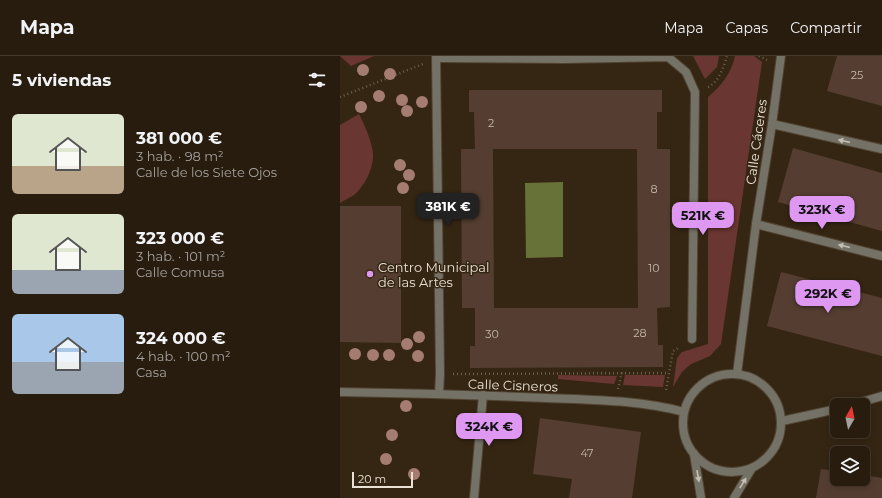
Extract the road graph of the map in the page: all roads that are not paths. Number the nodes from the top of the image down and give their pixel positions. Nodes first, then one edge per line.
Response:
1 (781, 56) edge
2 (436, 57) edge
3 (772, 124) junction
4 (882, 149) edge
5 (756, 224) junction
6 (882, 256) edge
7 (692, 339) road end
8 (737, 374) junction
9 (340, 392) edge
10 (439, 394) junction
11 (483, 395) junction
12 (882, 396) edge
13 (870, 399) edge
14 (830, 411) edge
15 (684, 412) junction
16 (782, 421) junction
17 (694, 454) junction
18 (752, 468) junction
19 (474, 498) edge
20 (701, 498) edge
21 (734, 498) edge

1 - 3 street, Calle Cáceres
2 - 7 street
2 - 10 street
4 -> 3 street
3 - 5 street, Calle Cáceres
6 -> 5 street
5 - 8 street, Calle Cáceres
8 - 15 street
8 - 16 street
9 - 10 street, Calle Cisneros
10 - 11 street, Calle Cisneros
11 - 15 street, Calle Cisneros
11 - 19 street
12 - 13 street
14 - 16 street
15 - 17 street
16 - 18 street
17 - 18 street
17 -> 20 street
21 -> 18 street

